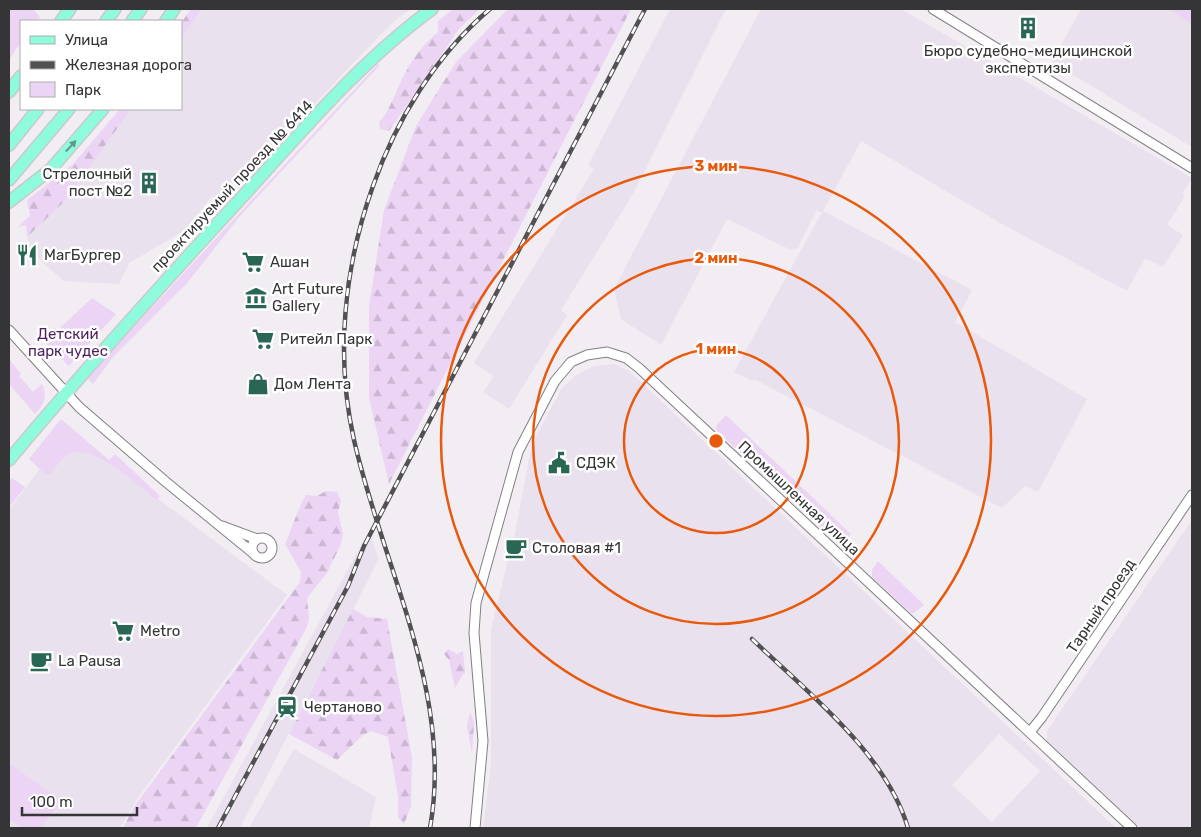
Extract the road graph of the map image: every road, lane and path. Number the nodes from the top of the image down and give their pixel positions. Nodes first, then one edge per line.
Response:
1 (70, 9) edge
2 (115, 9) edge
3 (141, 9) edge
4 (174, 9) edge
5 (432, 9) edge
6 (933, 9) edge
7 (62, 20) edge
8 (107, 20) edge
9 (133, 20) edge
10 (167, 20) edge
11 (20, 77) edge
12 (20, 87) edge
13 (9, 93) edge
14 (37, 110) edge
15 (67, 110) edge
16 (102, 110) edge
17 (9, 145) edge
18 (1192, 168) edge
19 (9, 180) edge
20 (9, 202) edge
21 (9, 330) edge
22 (64, 392) junction
23 (9, 460) edge
24 (1192, 495) edge
25 (216, 524) junction
26 (257, 538) junction
27 (253, 553) junction
28 (1030, 732) junction
29 (474, 828) edge
30 (1132, 828) edge

1 - 7 main road
2 - 8 main road
3 - 9 main road
4 - 10 main road
5 - 22 main road, проектируемый проезд № 6414
6 - 18 street
11 - 13 main road
12 - 13 main road
14 - 17 main road
15 - 19 main road
20 -> 16 main road
21 - 22 street
22 - 23 main road, проектируемый проезд № 6414
22 - 25 street
24 - 28 street, Тарный проезд
25 - 26 street
25 - 27 street
26 - 27 street
26 - 27 street
28 - 29 street, Промышленная улица
28 - 30 street, Промышленная улица

